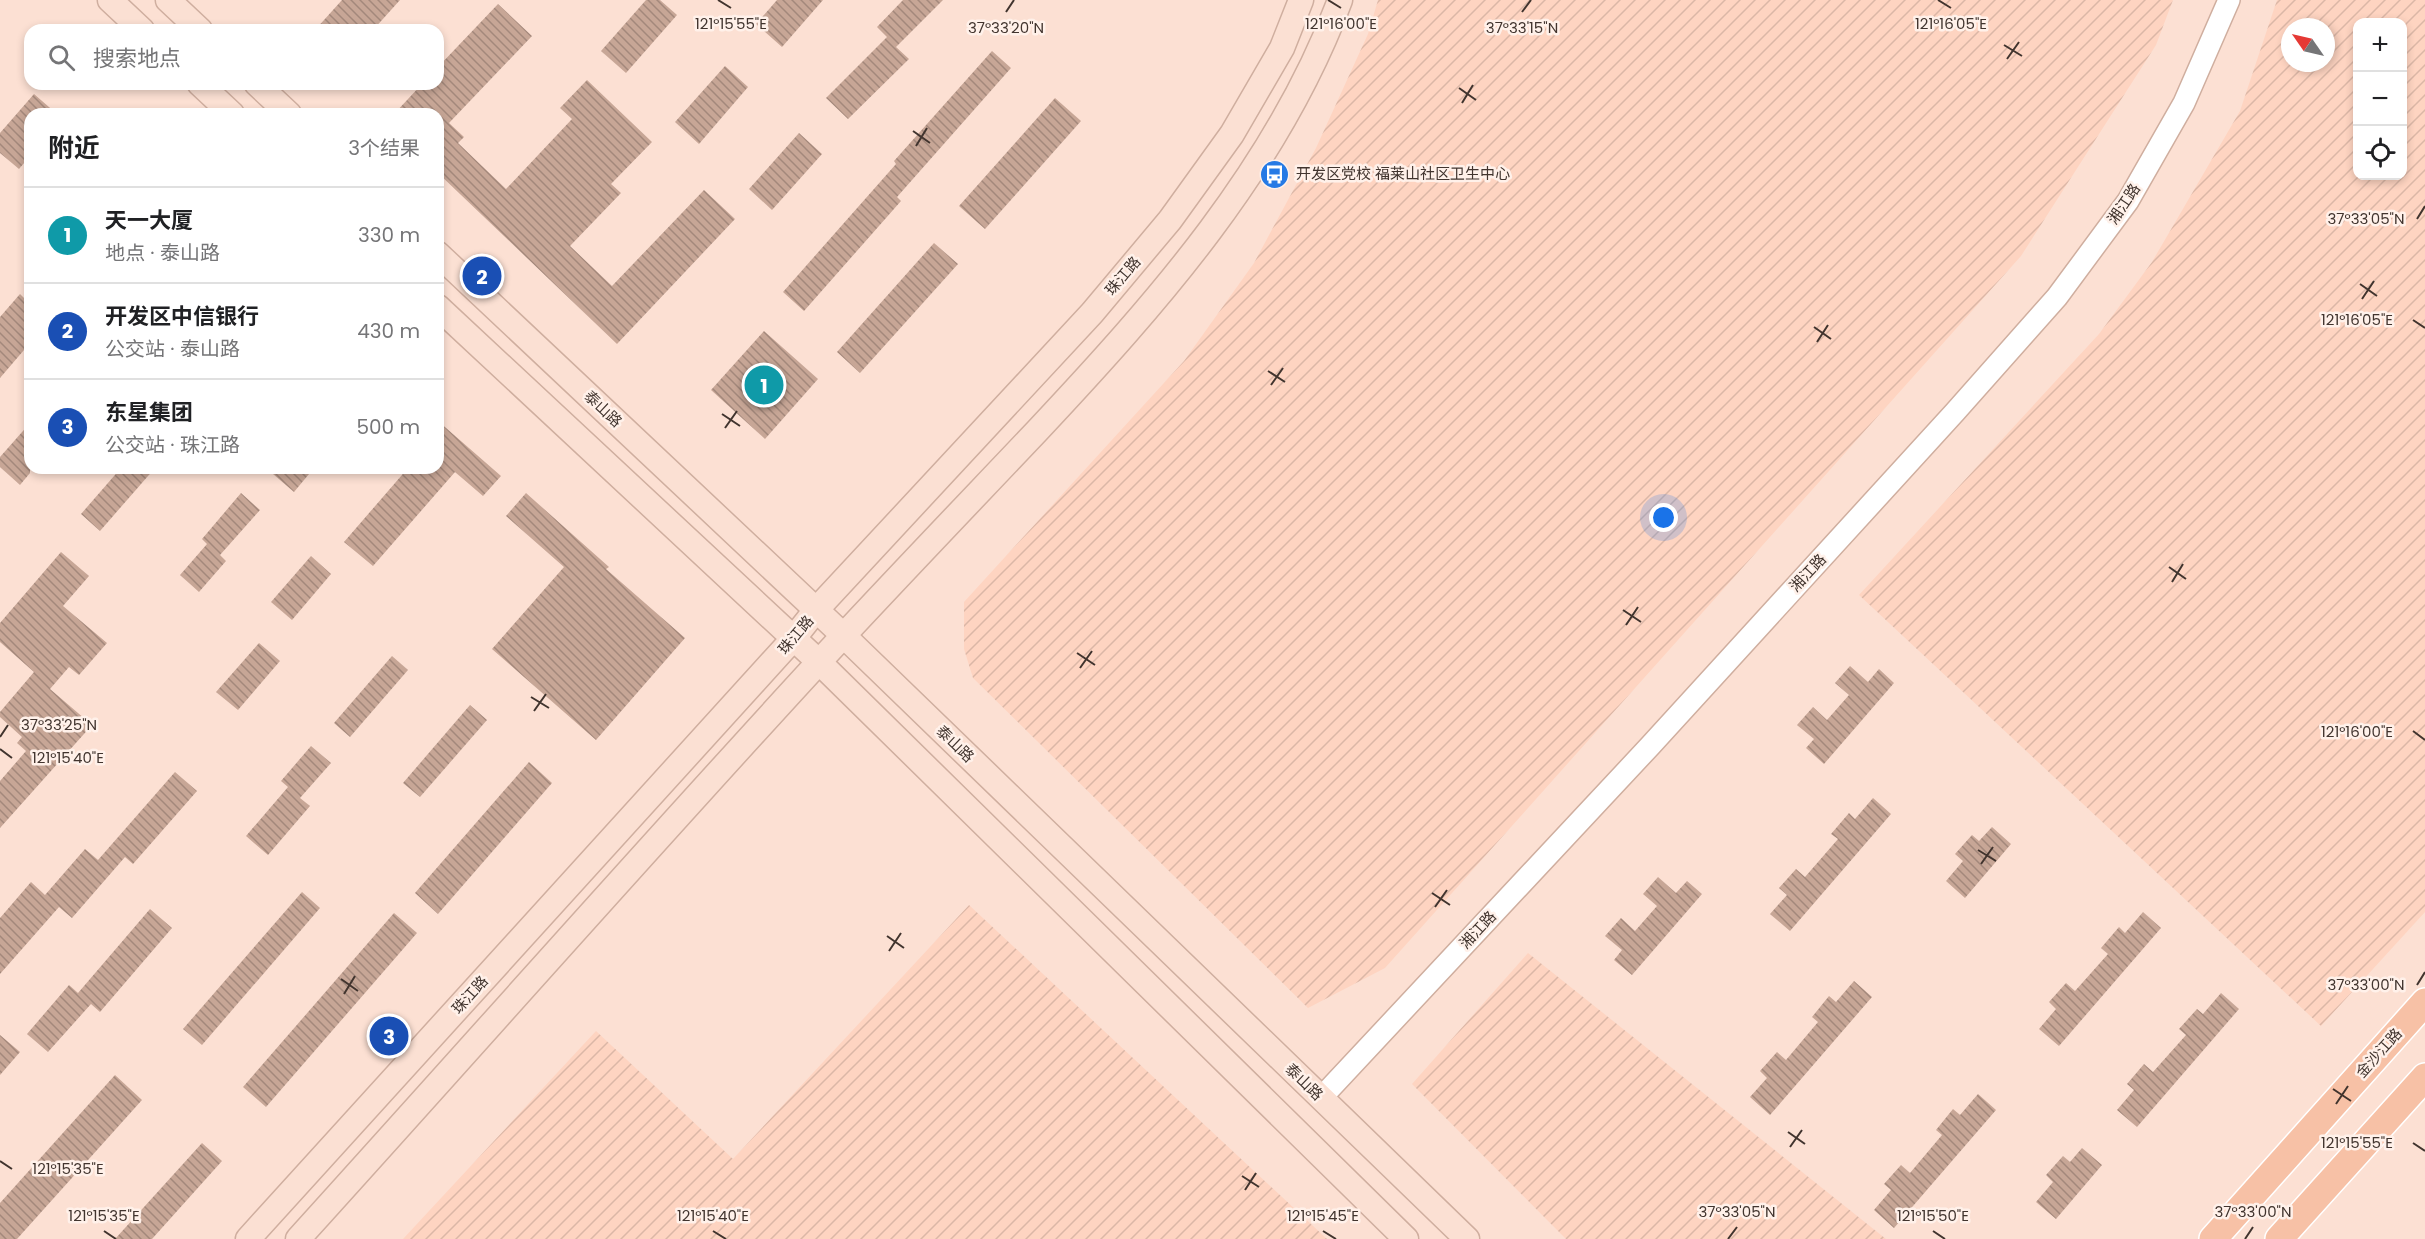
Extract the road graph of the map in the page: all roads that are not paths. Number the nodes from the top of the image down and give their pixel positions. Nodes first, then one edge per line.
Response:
1 (110, 0) edge
2 (168, 0) edge
3 (1301, 0) edge
4 (1340, 0) edge
5 (2229, 0) edge
6 (136, 24) edge
7 (194, 24) edge
8 (206, 90) edge
9 (263, 90) edge
10 (226, 108) edge
11 (283, 108) edge
12 (444, 260) edge
13 (444, 313) edge
14 (816, 610) junction
15 (844, 636) junction
16 (793, 639) junction
17 (819, 662) junction
18 (2425, 1002) edge
19 (2425, 1077) edge
20 (1321, 1098) junction
21 (248, 1239) edge
22 (298, 1239) edge
23 (1406, 1239) edge
24 (1467, 1239) edge
25 (2213, 1239) edge
26 (2279, 1239) edge

1 - 6 main road
2 - 7 main road
3 - 14 main road, 珠江路
4 - 15 main road
5 - 20 street, 湘江路
8 - 10 main road
9 - 11 main road
12 - 14 main road, 泰山路
13 - 16 main road
14 - 15 main road, 泰山路
14 - 16 main road, 珠江路
15 - 17 main road
15 - 20 main road, 泰山路
16 - 17 main road
16 - 21 main road, 珠江路
17 - 22 main road
17 - 23 main road
18 - 25 main road, 金沙江路
19 - 26 main road
20 - 24 main road, 泰山路

